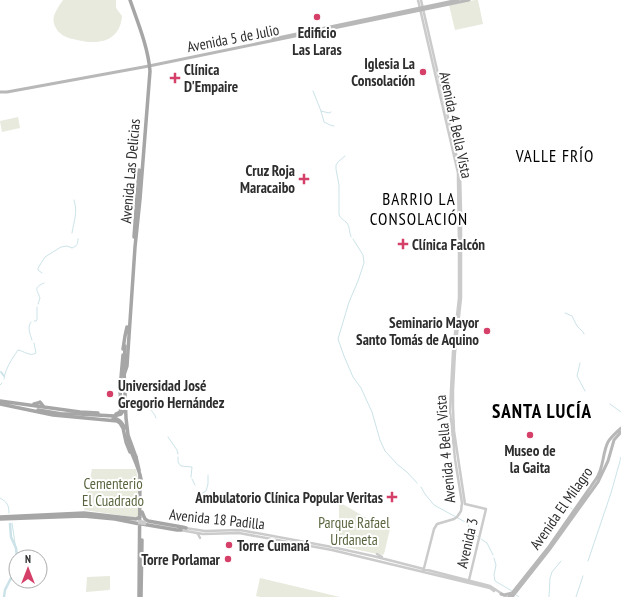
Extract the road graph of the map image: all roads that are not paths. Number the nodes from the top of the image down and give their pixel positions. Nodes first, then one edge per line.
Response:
1 (129, 0) edge
2 (420, 0) edge
3 (458, 0) edge
4 (469, 0) edge
5 (422, 9) junction
6 (148, 65) junction
7 (0, 91) edge
8 (127, 327) junction
9 (127, 346) junction
10 (11, 402) junction
11 (0, 404) edge
12 (124, 410) junction
13 (116, 414) junction
14 (117, 421) junction
15 (125, 428) junction
16 (621, 428) edge
17 (621, 432) edge
18 (607, 442) junction
19 (613, 445) junction
20 (604, 456) junction
21 (609, 457) junction
22 (141, 478) junction
23 (464, 503) junction
24 (142, 512) junction
25 (82, 514) junction
26 (109, 516) junction
27 (142, 517) junction
28 (0, 518) edge
29 (122, 519) junction
30 (115, 520) junction
31 (141, 524) junction
32 (165, 526) junction
33 (186, 528) junction
34 (182, 530) junction
35 (226, 530) junction
36 (196, 533) junction
37 (201, 534) junction
38 (200, 538) dead end
39 (301, 544) junction
40 (312, 544) junction
41 (340, 546) dead end
42 (332, 547) junction
43 (377, 554) dead end
44 (386, 560) junction
45 (424, 570) junction
46 (469, 582) junction
47 (513, 592) junction
48 (501, 596) edge
49 (140, 597) edge
50 (508, 597) edge
51 (512, 597) edge

1 - 6 main road, Avenida Las Delicias
2 - 5 street, Avenida 4 Bella Vista
3 - 5 main road, Avenida 5 de Julio
4 - 5 main road, Avenida 5 de Julio
5 - 6 main road, Avenida 5 de Julio
5 - 23 street, Avenida 4 Bella Vista
6 - 7 main road, Avenida 5 de Julio
6 - 8 main road
6 - 9 main road, Avenida Las Delicias
8 - 9 main road
8 - 13 main road
9 - 12 main road, bridge
9 - 22 main road, bridge
10 - 11 main road
10 - 13 main road
10 - 15 main road, bridge
11 - 12 main road, bridge
11 - 14 main road
12 - 15 main road, bridge
13 - 14 main road
14 - 22 main road
15 - 22 main road, bridge
16 - 18 main road, Avenida El Milagro
17 - 19 main road, Avenida El Milagro
18 - 19 main road
18 - 20 main road, Avenida El Milagro
19 - 21 main road, Avenida El Milagro
20 - 21 main road
20 - 47 main road, Avenida El Milagro
21 - 51 main road, Avenida El Milagro
22 - 24 main road
22 - 27 main road
23 - 45 street, Avenida 4 Bella Vista
23 - 46 street, Avenida 3
24 - 27 main road
24 - 31 main road
25 - 26 main road
25 - 28 main road
25 - 30 main road
26 - 27 main road
26 - 29 street, Avenida 18 Padilla
27 - 31 main road
27 - 33 main road
29 - 30 street, Avenida 18 Padilla
29 - 32 street, Avenida 18 Padilla, bridge
30 - 31 main road
31 - 34 main road
31 - 49 main road
32 - 33 street, Avenida 18 Padilla
32 - 34 street, Avenida 18 Padilla
33 - 35 street, Avenida 18 Padilla
34 - 36 street, Avenida 18 Padilla
35 - 37 street
35 - 40 street, Avenida 18 Padilla
36 - 37 street, Avenida 18 Padilla
36 - 38 street
37 - 39 street, Avenida 18 Padilla
39 - 40 street
39 - 45 street, Avenida 18 Padilla
40 - 42 street, Avenida 18 Padilla
41 - 42 street
42 - 44 street, Avenida 18 Padilla
43 - 44 street
44 - 45 street, Avenida 18 Padilla
45 - 46 street, Avenida 18 Padilla
46 - 48 street, Avenida 18 Padilla
47 - 48 main road
47 - 50 main road, Avenida El Milagro
48 - 50 street, Avenida 18 Padilla

